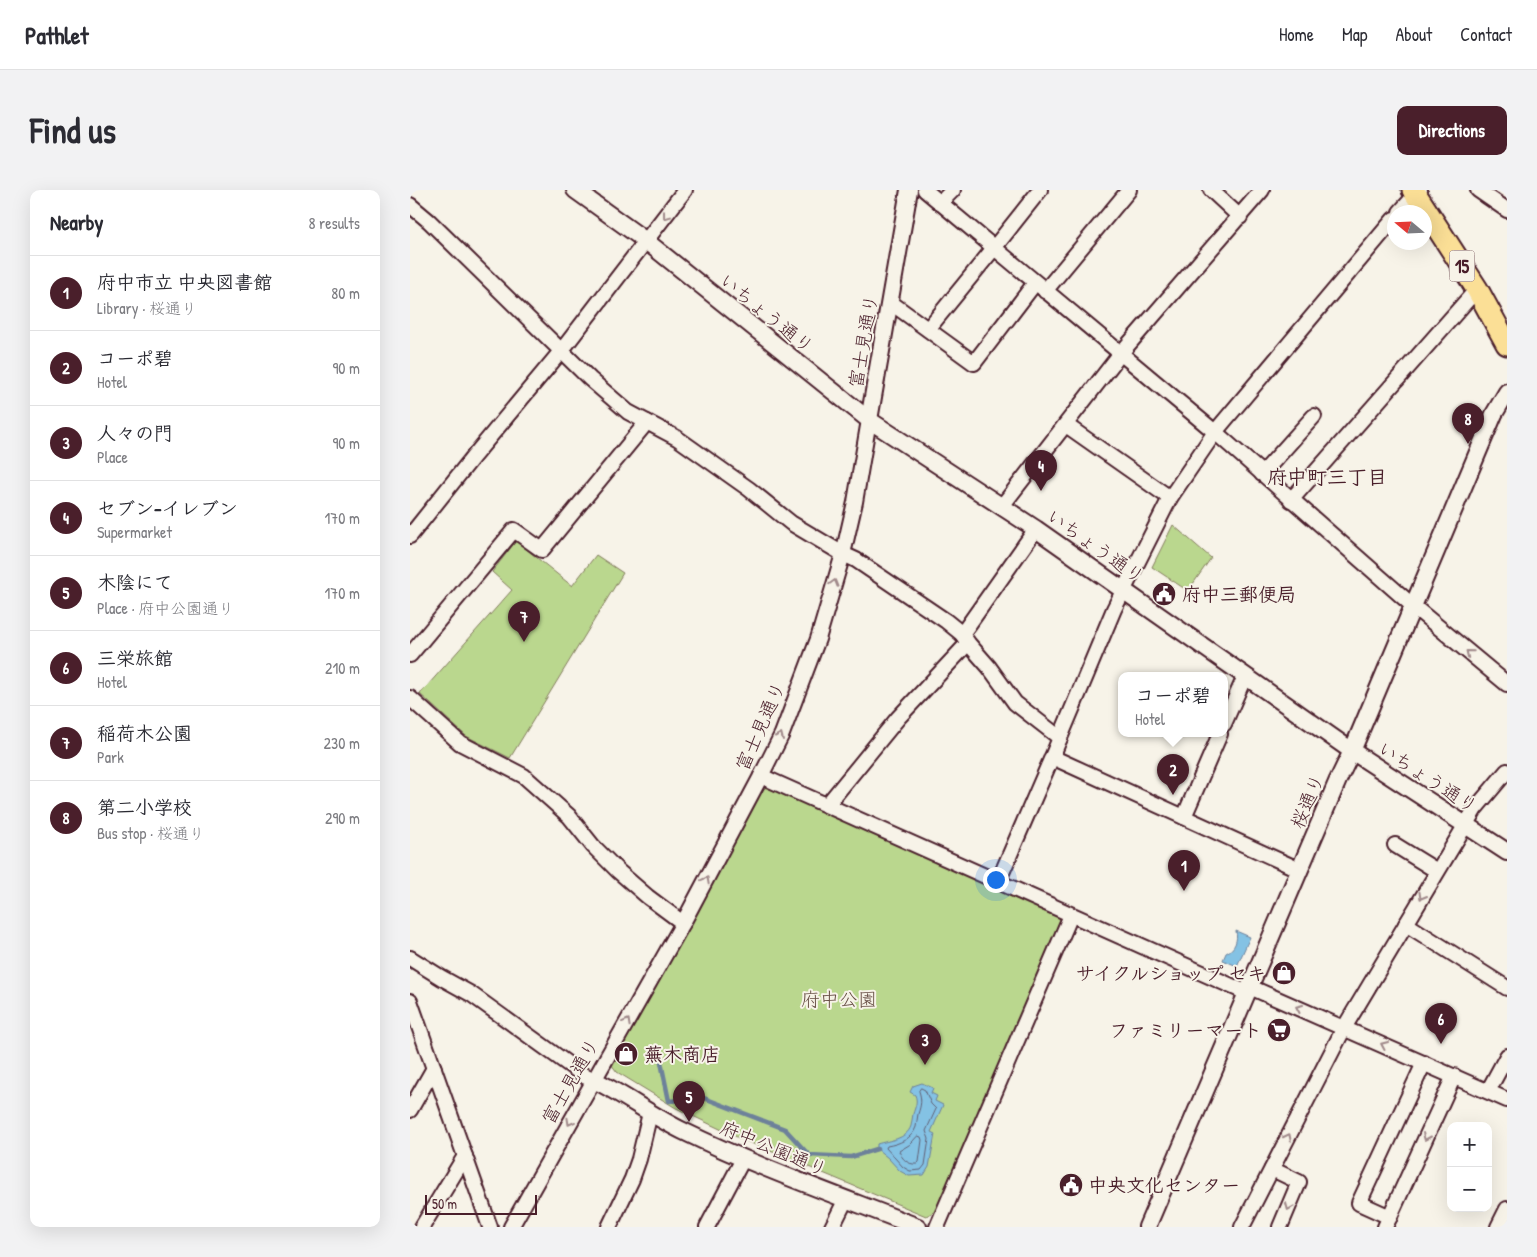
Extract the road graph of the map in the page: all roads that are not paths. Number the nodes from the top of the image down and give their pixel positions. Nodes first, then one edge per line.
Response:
1 (575, 190) edge
2 (685, 190) edge
3 (908, 190) edge
4 (925, 190) edge
5 (953, 190) edge
6 (1040, 190) edge
7 (1129, 190) edge
8 (1211, 190) edge
9 (1262, 190) edge
10 (1478, 190) edge
11 (1416, 191) edge
12 (940, 203) junction
13 (1405, 205) edge
14 (410, 206) edge
15 (1507, 210) edge
16 (1240, 217) junction
17 (1387, 227) edge
18 (646, 241) junction
19 (994, 248) junction
20 (1040, 287) junction
21 (1477, 289) junction
22 (890, 302) junction
23 (928, 329) junction
24 (1507, 344) edge
25 (562, 350) junction
26 (1121, 353) junction
27 (1507, 392) edge
28 (1314, 416) dead end
29 (869, 420) junction
30 (647, 422) junction
31 (1066, 425) junction
32 (1215, 432) junction
33 (1262, 474) junction
34 (1170, 498) junction
35 (1291, 500) junction
36 (1002, 506) junction
37 (1036, 529) junction
38 (410, 536) edge
39 (843, 554) junction
40 (1124, 590) junction
41 (1412, 606) junction
42 (965, 639) junction
43 (410, 655) edge
44 (1245, 676) junction
45 (1507, 684) edge
46 (410, 698) edge
47 (1228, 715) edge
48 (1219, 737) edge
49 (1060, 738) junction
50 (1352, 750) junction
51 (1052, 758) junction
52 (1507, 771) edge
53 (761, 776) junction
54 (827, 806) junction
55 (1184, 817) junction
56 (1465, 824) junction
57 (1395, 845) dead end
58 (1507, 852) edge
59 (1300, 870) junction
60 (1437, 871) junction
61 (998, 882) junction
62 (1070, 915) junction
63 (682, 923) junction
64 (1406, 924) junction
65 (410, 958) edge
66 (1507, 988) edge
67 (1248, 990) junction
68 (410, 1001) edge
69 (1344, 1028) junction
70 (1507, 1056) edge
71 (1424, 1063) junction
72 (434, 1068) junction
73 (1454, 1076) junction
74 (594, 1080) junction
75 (1488, 1092) junction
76 (1507, 1100) edge
77 (410, 1110) edge
78 (650, 1113) junction
79 (465, 1156) junction
80 (743, 1158) junction
81 (1272, 1169) junction
82 (846, 1199) junction
83 (1507, 1209) edge
84 (1388, 1222) edge
85 (422, 1227) edge
86 (490, 1227) edge
87 (511, 1227) edge
88 (609, 1227) edge
89 (707, 1227) edge
90 (832, 1227) edge
91 (918, 1227) edge
92 (936, 1227) edge
93 (1147, 1227) edge
94 (1242, 1227) edge
95 (1280, 1227) edge
96 (1498, 1227) edge

1 - 18 street, いちょう通り
2 -> 18 street
3 - 22 street, 富士見通り
4 - 12 street
5 - 12 street
6 - 19 street
7 - 20 street
8 - 16 street
9 - 16 street
10 - 15 street
11 - 13 street
11 - 21 main road, 15
12 - 19 street
14 - 25 street
16 - 26 street
17 - 32 street
18 - 25 street
18 - 29 street, いちょう通り
19 - 20 street
19 - 23 street
20 - 23 street
20 - 26 street
21 - 24 main road, 15
21 - 35 street
22 - 23 street
22 - 29 street, 富士見通り
25 - 30 street
25 - 38 street
26 - 31 street
26 - 32 street
27 - 41 street, 桜通り
28 - 33 street
29 - 36 street, いちょう通り
29 - 39 street, 富士見通り
30 - 39 street
30 - 43 street
31 - 34 street
31 - 36 street
32 - 33 street
32 - 34 street
33 - 35 street
34 - 40 street
35 - 41 street
36 - 37 street, いちょう通り
37 - 40 street, いちょう通り
37 - 42 street
39 - 42 street
53 -> 39 street, 富士見通り
40 - 44 street, いちょう通り
40 - 49 street
45 -> 41 street
41 - 50 street, 桜通り
42 - 49 street
42 - 54 street
44 - 47 street
44 - 50 street, いちょう通り
46 - 63 street
48 - 55 street
49 - 51 street
50 - 56 street, いちょう通り
50 - 59 street, 桜通り
51 - 55 street
51 - 61 street
52 - 56 street
53 - 54 street
63 -> 53 street, 富士見通り
54 - 61 street
55 - 59 street
56 - 58 street, いちょう通り
56 - 60 street
57 - 60 street
59 - 67 street, 桜通り
60 -> 64 street
61 - 62 street
62 - 67 street
62 - 92 street
74 -> 63 street, 富士見通り
64 - 66 street
64 - 69 street
65 - 74 street
69 -> 67 street
67 - 93 street, 桜通り
68 - 72 street
71 -> 69 street
81 -> 69 street
70 - 75 street
71 - 73 street
71 - 84 street
72 - 77 street
72 - 79 street
73 - 75 street
73 -> 84 street
74 - 78 street, 府中公園通り
74 -> 87 street, 富士見通り
75 - 76 street
78 - 80 street, 府中公園通り
78 - 88 street
79 - 85 street
79 - 86 street
80 - 82 street, 府中公園通り
80 - 89 street
81 - 94 street
81 -> 95 street
82 - 90 street
82 - 91 street, 府中公園通り
83 - 96 street

